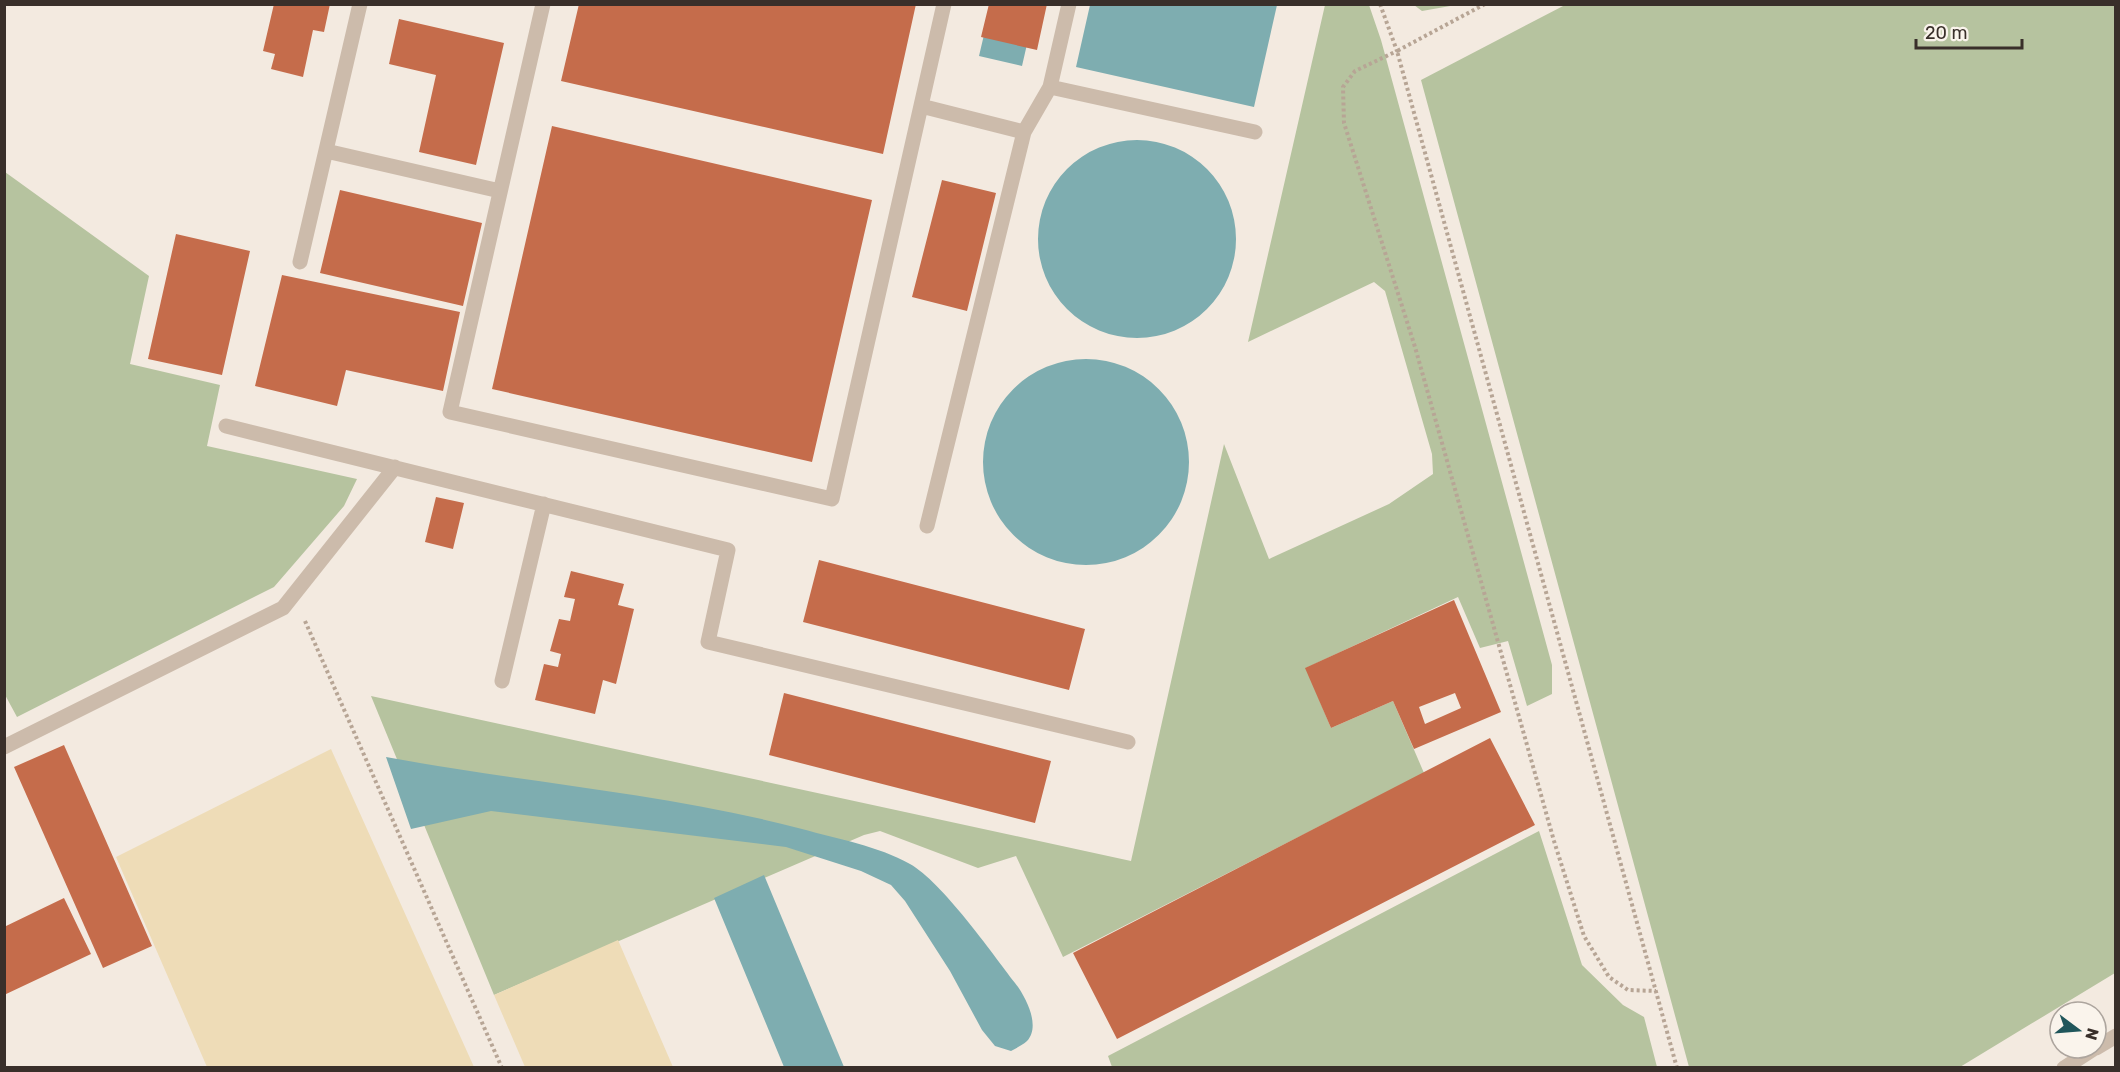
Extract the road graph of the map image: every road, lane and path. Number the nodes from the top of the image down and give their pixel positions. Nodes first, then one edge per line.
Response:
1 (360, 4) edge
2 (543, 4) edge
3 (944, 4) edge
4 (1069, 4) edge
5 (1380, 4) edge
6 (1485, 4) edge
7 (1397, 51) junction
8 (1050, 87) junction
9 (921, 106) junction
10 (1024, 132) junction
11 (1255, 132) dead end
12 (326, 151) junction
13 (500, 190) junction
14 (300, 262) dead end
15 (226, 426) dead end
16 (395, 467) junction
17 (544, 504) junction
18 (927, 526) dead end
19 (294, 595) junction
20 (502, 681) dead end
21 (1128, 741) dead end
22 (4, 747) edge
23 (1656, 991) junction
24 (2077, 1060) edge
25 (502, 1068) edge
26 (1677, 1068) edge
27 (2064, 1068) edge

1 - 12 street
2 - 13 street
3 - 9 street
4 - 8 street
5 - 7 path
6 - 7 path
7 - 23 path
7 - 23 path
8 - 10 street
8 - 11 street
9 - 10 street
9 - 13 street
10 - 18 street
12 - 13 street
12 - 14 street
15 - 16 street
16 - 17 street
16 - 19 street
17 - 20 street
17 - 21 street
19 - 22 street
19 - 25 path
23 - 26 path
24 - 27 street

